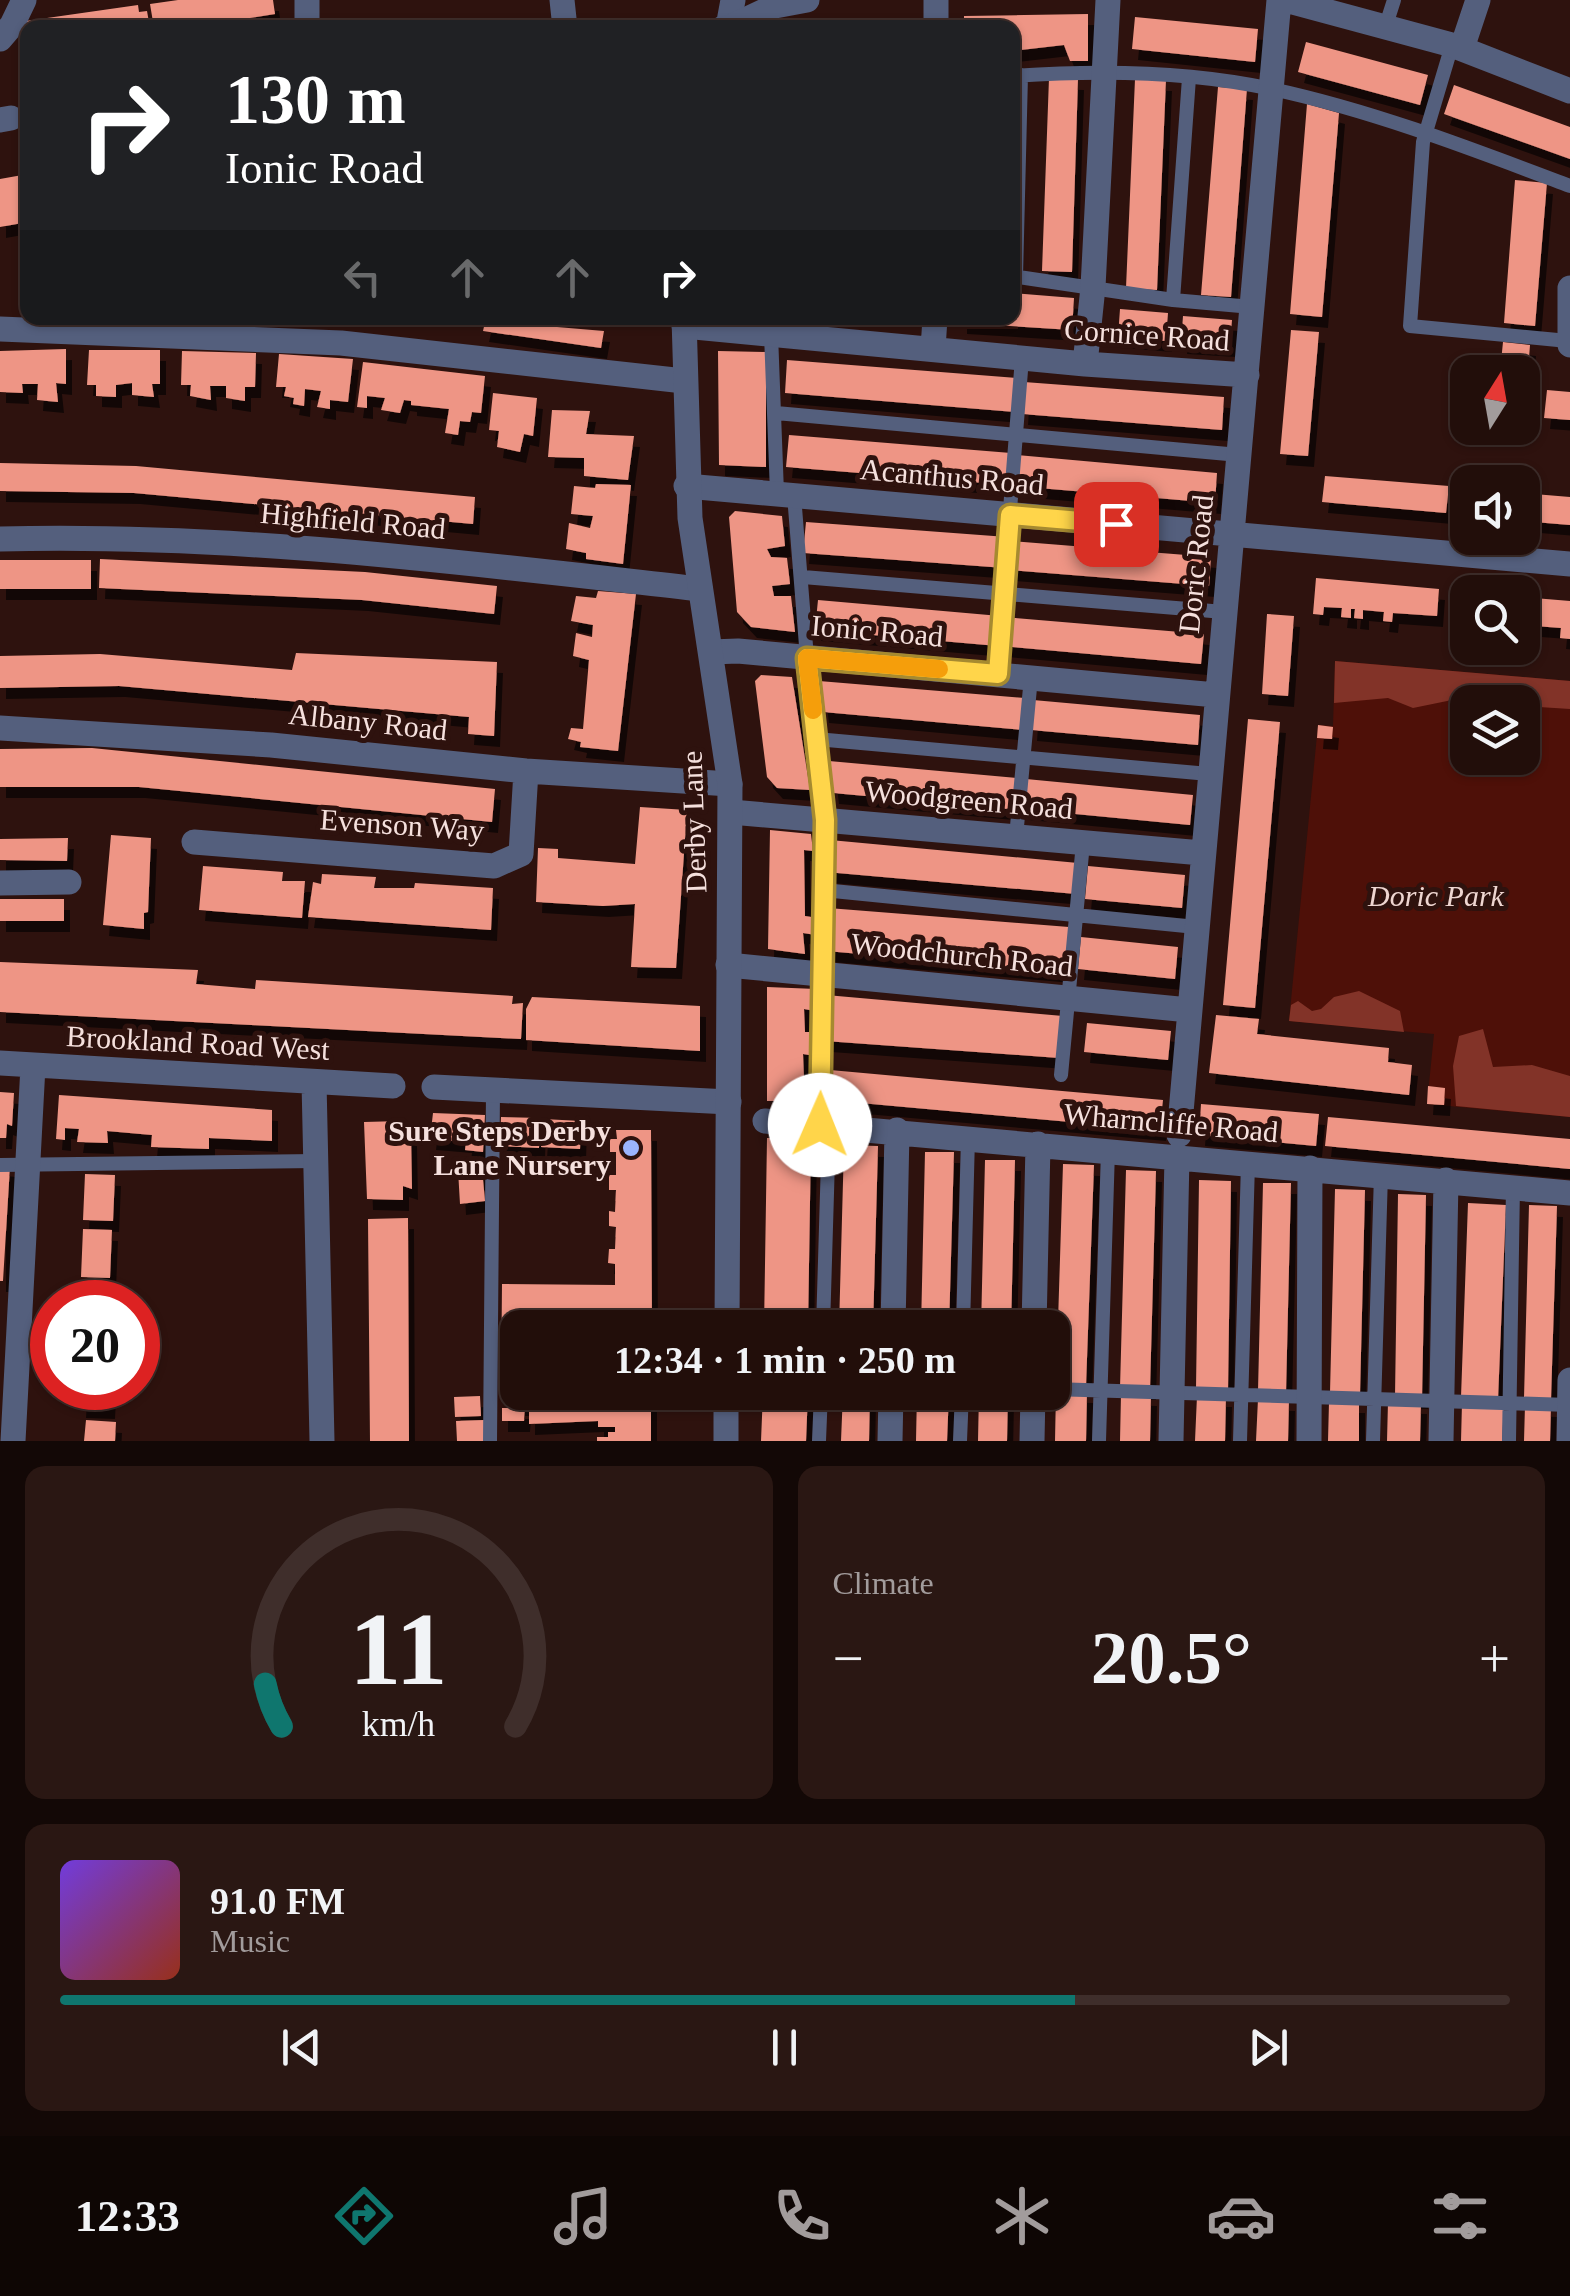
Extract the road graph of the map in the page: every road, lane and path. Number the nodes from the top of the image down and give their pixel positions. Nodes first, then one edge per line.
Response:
1 (24, 0) edge
2 (807, 0) edge
3 (1108, 0) edge
4 (1282, 0) edge
5 (1478, 0) edge
6 (1390, 12) edge
7 (742, 20) edge
8 (0, 39) edge
9 (1457, 46) junction
10 (1104, 73) junction
11 (1020, 75) edge
12 (1189, 78) junction
13 (1272, 89) junction
14 (1570, 91) edge
15 (1425, 131) junction
16 (1570, 186) edge
17 (1020, 277) edge
18 (1093, 287) junction
19 (1570, 288) edge
20 (1173, 300) junction
21 (1252, 308) junction
22 (684, 325) edge
23 (706, 325) edge
24 (935, 325) edge
25 (0, 329) edge
26 (772, 334) junction
27 (1569, 343) edge
28 (933, 348) junction
29 (1022, 358) junction
30 (1085, 364) junction
31 (1247, 375) junction
32 (684, 381) junction
33 (776, 413) junction
34 (1014, 434) junction
35 (1239, 455) junction
36 (686, 486) junction
37 (786, 494) junction
38 (1010, 515) junction
39 (1232, 534) junction
40 (0, 539) edge
41 (1570, 564) edge
42 (803, 577) junction
43 (700, 589) junction
44 (1004, 594) junction
45 (1224, 612) junction
46 (711, 652) junction
47 (807, 658) junction
48 (998, 674) junction
49 (1032, 677) junction
50 (1216, 695) junction
51 (0, 728) edge
52 (816, 739) junction
53 (1024, 758) junction
54 (526, 770) junction
55 (1209, 774) junction
56 (730, 784) junction
57 (731, 812) junction
58 (825, 820) junction
59 (1016, 837) junction
60 (194, 842) dead end
61 (1083, 842) junction
62 (1202, 853) junction
63 (69, 882) dead end
64 (0, 883) edge
65 (823, 890) junction
66 (1076, 915) junction
67 (1196, 927) junction
68 (728, 965) junction
69 (820, 974) junction
70 (1068, 998) junction
71 (1189, 1010) junction
72 (0, 1063) edge
73 (32, 1066) junction
74 (1061, 1075) dead end
75 (314, 1082) junction
76 (393, 1086) dead end
77 (434, 1087) dead end
78 (493, 1092) junction
79 (729, 1102) junction
80 (765, 1121) dead end
81 (824, 1125) junction
82 (897, 1130) junction
83 (968, 1137) junction
84 (1038, 1144) junction
85 (1178, 1146) junction
86 (1108, 1150) junction
87 (316, 1161) junction
88 (1248, 1162) junction
89 (0, 1165) edge
90 (27, 1168) junction
91 (1310, 1168) junction
92 (1381, 1174) junction
93 (1446, 1180) junction
94 (1513, 1186) junction
95 (1570, 1192) edge
96 (727, 1310) edge
97 (823, 1310) edge
98 (892, 1310) edge
99 (963, 1310) edge
100 (1034, 1310) edge
101 (1570, 1380) edge
102 (1070, 1390) edge
103 (1101, 1391) junction
104 (1171, 1393) junction
105 (1241, 1395) junction
106 (1310, 1397) junction
107 (1374, 1399) junction
108 (1442, 1401) junction
109 (1510, 1401) junction
110 (1570, 1405) edge
111 (726, 1410) edge
112 (820, 1410) edge
113 (891, 1410) edge
114 (961, 1410) edge
115 (1033, 1410) edge
116 (1570, 1416) edge
117 (12, 1441) edge
118 (322, 1441) edge
119 (490, 1441) edge
120 (726, 1441) edge
121 (819, 1441) edge
122 (890, 1441) edge
123 (960, 1441) edge
124 (1032, 1441) edge
125 (1100, 1441) edge
126 (1170, 1441) edge
127 (1240, 1441) edge
128 (1309, 1441) edge
129 (1373, 1441) edge
130 (1442, 1441) edge
131 (1509, 1441) edge
132 (1569, 1441) edge

1 - 8 street
2 - 7 street
3 - 10 street
4 - 6 street
4 - 13 street, Doric Road
5 - 9 street
6 - 9 street
9 - 14 street
9 - 15 lane
10 - 11 lane
10 - 12 lane
10 - 18 street
12 - 13 lane
12 - 20 lane
13 - 15 lane
13 - 21 street, Doric Road
15 - 16 lane
15 - 27 lane
17 - 18 lane
18 - 20 lane
18 - 30 street
19 - 27 street
20 - 21 lane
21 - 31 street, Doric Road
22 - 32 street, Derby Lane
23 - 26 street, Cornice Road
24 - 28 street
25 - 32 street
26 - 28 street, Cornice Road
26 - 33 lane
28 - 29 street, Cornice Road
29 - 30 street, Cornice Road
29 - 34 lane
30 - 31 street, Cornice Road
31 - 35 street, Doric Road
32 - 36 street, Derby Lane
33 - 34 lane
33 - 37 lane
34 - 35 lane
34 - 38 lane
35 - 39 street, Doric Road
36 - 37 street, Acanthus Road
36 - 43 street, Derby Lane
37 - 38 street, Acanthus Road
37 - 42 lane
38 - 39 street, Acanthus Road
38 - 44 lane
39 - 41 street, Acanthus Road
39 - 45 street, Doric Road
40 - 43 street, Highfield Road
42 - 44 lane
42 - 47 lane
43 - 46 street, Derby Lane
44 - 45 lane
44 - 48 lane
45 - 50 street, Doric Road
46 - 47 street, Ionic Road
46 - 56 street, Derby Lane
47 - 48 street, Ionic Road
47 - 52 lane
48 - 49 street, Ionic Road
49 - 50 street, Ionic Road
49 - 53 lane
50 - 55 street, Doric Road
51 - 54 street, Albany Road
52 - 53 lane
52 - 58 lane
53 - 55 lane
53 - 59 lane
54 - 56 street, Albany Road
54 - 60 street, Evenson Way
55 - 62 street, Doric Road
56 - 57 street, Derby Lane
57 - 58 street, Woodgreen Road
57 - 68 street, Derby Lane
58 - 59 street, Woodgreen Road
58 - 65 lane
59 - 61 street, Woodgreen Road
61 - 62 street, Woodgreen Road
61 - 66 lane
62 - 67 street, Doric Road
63 - 64 street
65 - 66 lane
65 - 69 lane
66 - 67 lane
66 - 70 lane
67 - 71 street, Doric Road
68 - 69 street, Woodchurch Road
68 - 79 street, Derby Lane
69 - 70 street, Woodchurch Road
69 - 81 lane
70 - 71 street, Woodchurch Road
70 - 74 lane
71 - 85 street, Doric Road
72 - 73 street, Brookland Road West
73 - 75 street, Brookland Road West
73 - 90 street
75 - 76 street, Brookland Road West
75 - 87 street
77 - 78 street
78 - 79 street
78 - 119 lane
79 - 96 street, Derby Lane
80 - 81 street, Wharncliffe Road
81 - 82 street, Wharncliffe Road
81 - 97 lane
82 - 83 street, Wharncliffe Road
82 - 98 street
83 - 84 street, Wharncliffe Road
83 - 99 lane
84 - 86 street, Wharncliffe Road
84 - 100 street
85 - 86 street, Wharncliffe Road
85 - 88 street, Wharncliffe Road
85 - 104 street, Doric Road
86 - 103 lane
87 - 90 lane
87 - 118 street
88 - 91 street, Wharncliffe Road
88 - 105 lane
89 - 90 lane
90 - 117 street
91 - 92 street, Wharncliffe Road
91 - 106 street
92 - 93 street, Wharncliffe Road
92 - 107 lane
93 - 94 street, Wharncliffe Road
93 - 108 street
94 - 95 street, Wharncliffe Road
94 - 109 lane
101 - 110 street
102 - 103 lane
103 - 104 lane
103 - 125 lane
104 - 105 lane
104 - 126 street, Doric Road
105 - 106 lane
105 - 127 lane
106 - 107 lane
106 - 128 street
107 - 108 lane
107 - 129 lane
108 - 109 lane
108 - 130 street
109 - 110 lane
109 - 131 lane
110 - 116 street
111 - 120 street
112 - 121 lane
113 - 122 street
114 - 123 lane
115 - 124 street
116 - 132 street

